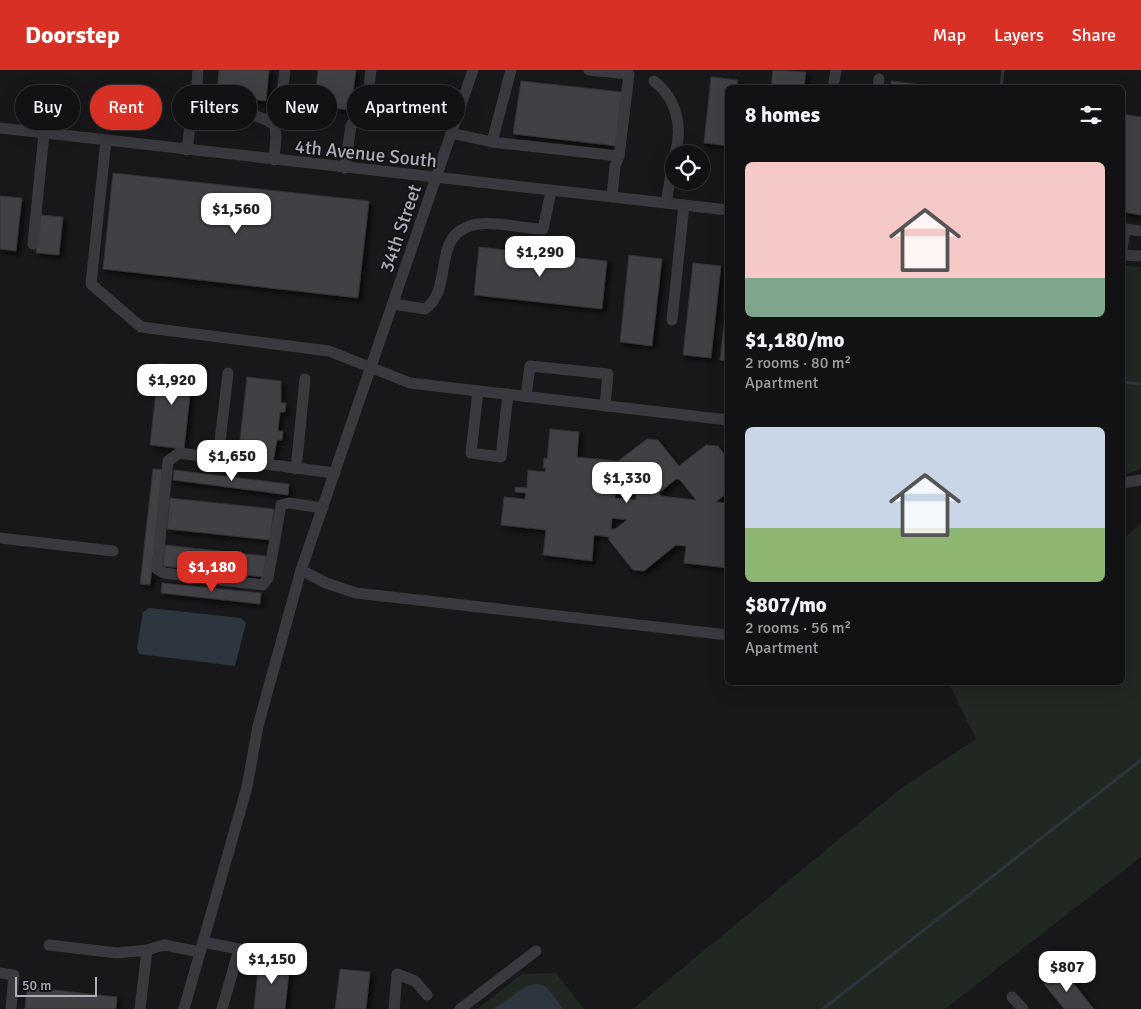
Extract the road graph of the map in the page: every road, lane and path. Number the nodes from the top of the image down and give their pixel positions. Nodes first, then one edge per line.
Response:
1 (198, 70) edge
2 (285, 70) edge
3 (371, 70) edge
4 (472, 70) edge
5 (511, 70) edge
6 (589, 70) edge
7 (836, 70) edge
8 (654, 81) dead end
9 (197, 85) edge
10 (283, 85) edge
11 (834, 85) edge
12 (0, 128) edge
13 (190, 130) edge
14 (275, 130) edge
15 (44, 133) junction
16 (451, 133) junction
17 (106, 140) junction
18 (492, 142) junction
19 (677, 145) edge
20 (187, 150) junction
21 (620, 156) junction
22 (274, 160) junction
23 (345, 168) junction
24 (436, 178) junction
25 (668, 190) edge
26 (551, 191) junction
27 (612, 198) junction
28 (666, 203) junction
29 (684, 206) junction
30 (725, 210) edge
31 (1125, 229) edge
32 (1141, 231) edge
33 (33, 244) dead end
34 (1125, 254) edge
35 (1141, 256) edge
36 (393, 304) junction
37 (672, 320) dead end
38 (371, 369) junction
39 (228, 373) dead end
40 (305, 379) dead end
41 (478, 391) junction
42 (508, 394) junction
43 (526, 396) junction
44 (604, 405) junction
45 (725, 420) edge
46 (218, 458) junction
47 (296, 469) junction
48 (335, 473) junction
49 (1141, 480) edge
50 (1125, 482) edge
51 (323, 508) junction
52 (0, 538) edge
53 (113, 551) dead end
54 (301, 570) junction
55 (725, 635) edge
56 (49, 945) dead end
57 (202, 947) junction
58 (147, 950) junction
59 (536, 951) dead end
60 (0, 973) edge
61 (428, 995) dead end
62 (1012, 997) dead end
63 (11, 1009) edge
64 (140, 1009) edge
65 (184, 1009) edge
66 (222, 1009) edge
67 (394, 1009) edge
68 (460, 1009) edge
69 (1023, 1009) edge

1 - 9 street
2 - 10 street
3 - 23 street
4 - 16 street, 34th Street
5 - 18 street
6 - 21 street
7 - 11 street
8 - 19 street
12 - 15 street, 4th Avenue South
13 - 20 street
14 - 22 street
15 - 17 street, 4th Avenue South
15 - 33 street
16 - 18 street
16 - 24 street, 34th Street
17 - 20 street, 4th Avenue South
17 - 38 street
18 - 21 street
20 - 22 street, 4th Avenue South
21 - 27 street
22 - 23 street, 4th Avenue South
23 - 24 street, 4th Avenue South
24 - 26 street, 4th Avenue South
24 - 36 street, 34th Street
25 - 28 street
26 - 27 street, 4th Avenue South
26 - 36 street
27 - 28 street, 4th Avenue South
28 - 29 street, 4th Avenue South
29 - 30 street, 4th Avenue South
29 - 37 street
31 - 32 street
34 - 35 street
36 - 38 street, 34th Street
38 - 41 street
38 - 48 street, 34th Street
39 - 46 street
40 - 47 street
41 - 42 street
41 - 42 street
42 - 43 street
43 - 44 street
43 - 44 street
44 - 45 street
46 - 47 street
46 - 51 street
47 - 48 street
48 - 51 street, 34th Street
49 - 50 street
51 - 54 street, 34th Street
52 - 53 street
54 - 55 street
54 - 57 street, 34th Street
56 - 58 street
57 - 58 street
57 - 65 street, 34th Street
57 - 66 street
58 - 64 street
59 - 68 street
60 - 63 street
61 - 67 street
62 - 69 street

